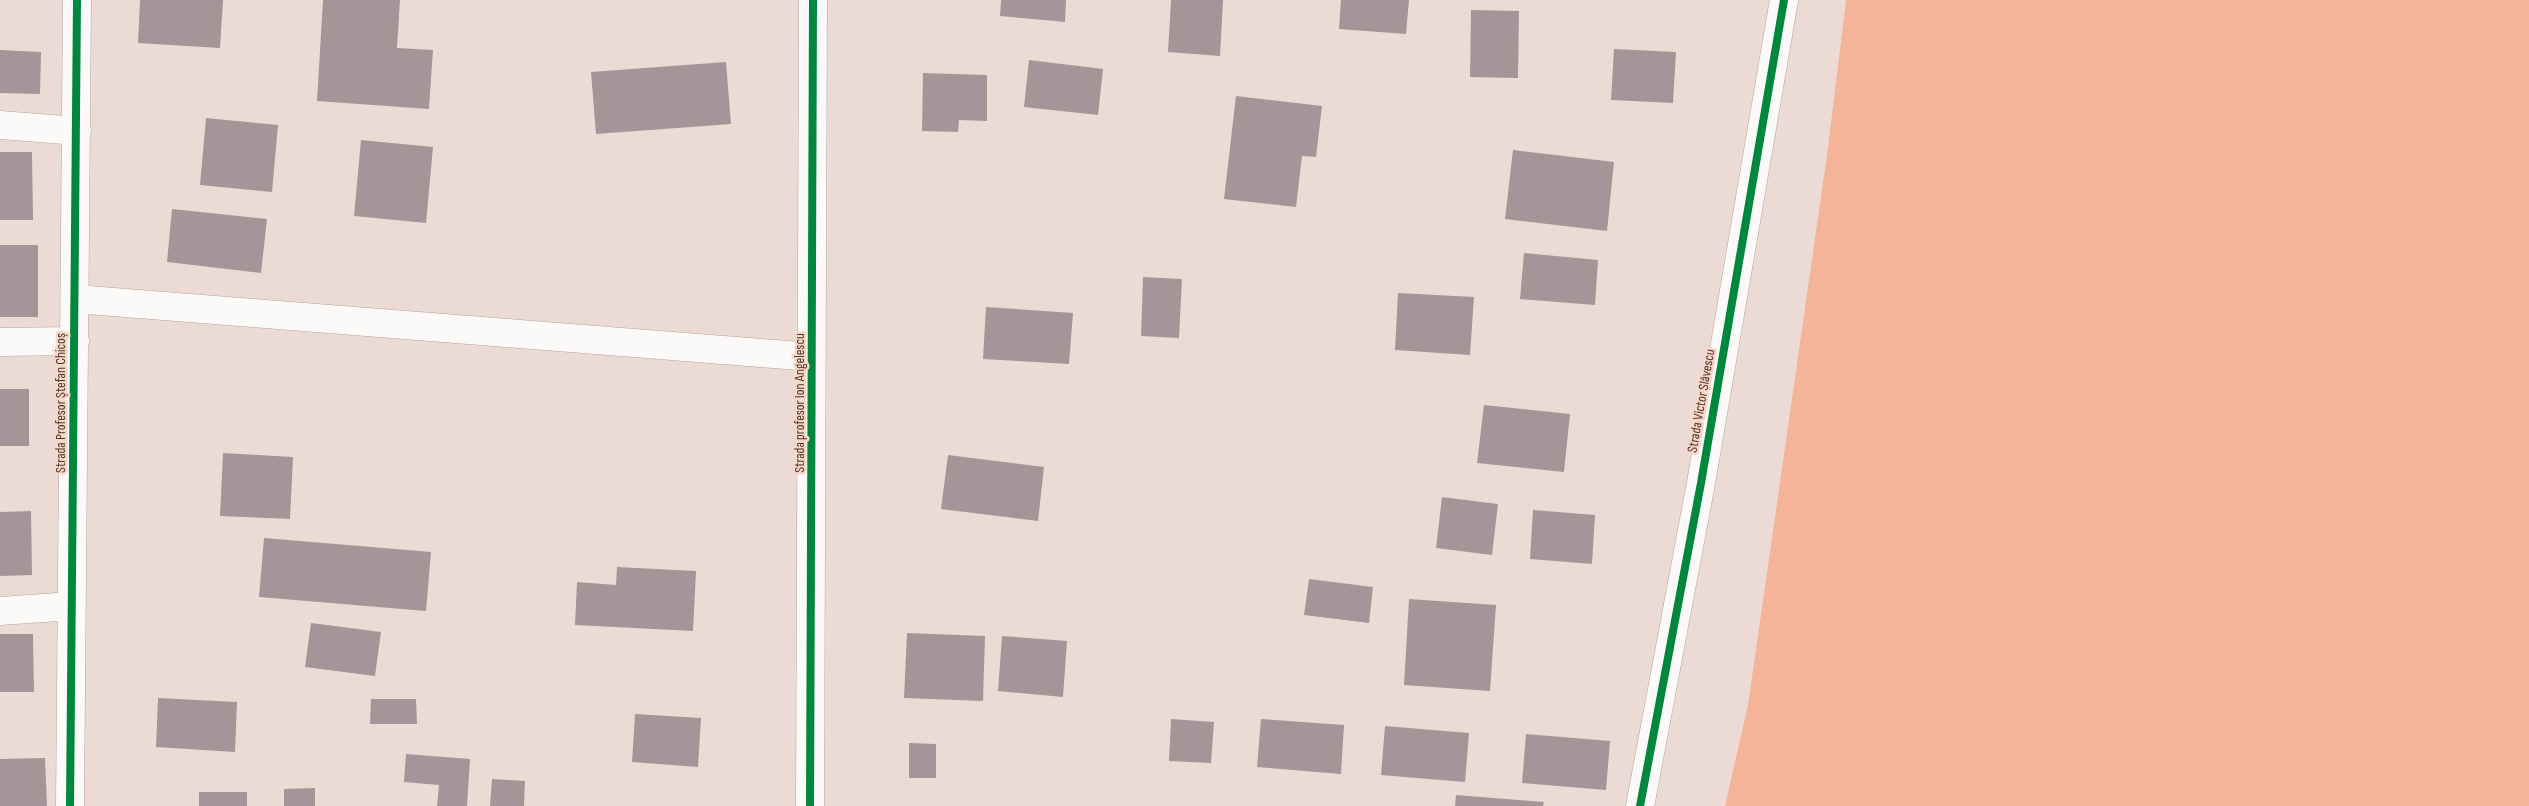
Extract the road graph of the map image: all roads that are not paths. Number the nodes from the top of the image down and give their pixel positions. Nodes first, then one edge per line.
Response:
1 (77, 0) edge
2 (813, 0) edge
3 (1784, 0) edge
4 (0, 125) edge
5 (76, 131) junction
6 (74, 299) junction
7 (75, 341) junction
8 (0, 342) edge
9 (812, 357) junction
10 (72, 606) junction
11 (0, 611) edge
12 (70, 806) edge
13 (810, 806) edge
14 (1640, 806) edge

1 - 5 street, Strada Profesor Ștefan Chicoș
2 - 9 street, Strada profesor Ion Angelescu
3 - 14 street, Strada Victor Slăvescu
4 - 5 street
5 - 6 street, Strada Profesor Ștefan Chicoș
6 - 7 street, Strada Profesor Ștefan Chicoș
6 - 9 street
7 - 8 street
7 - 10 street, Strada Profesor Ștefan Chicoș
9 - 13 street, Strada profesor Ion Angelescu
10 - 11 street
10 - 12 street, Strada Profesor Ștefan Chicoș

